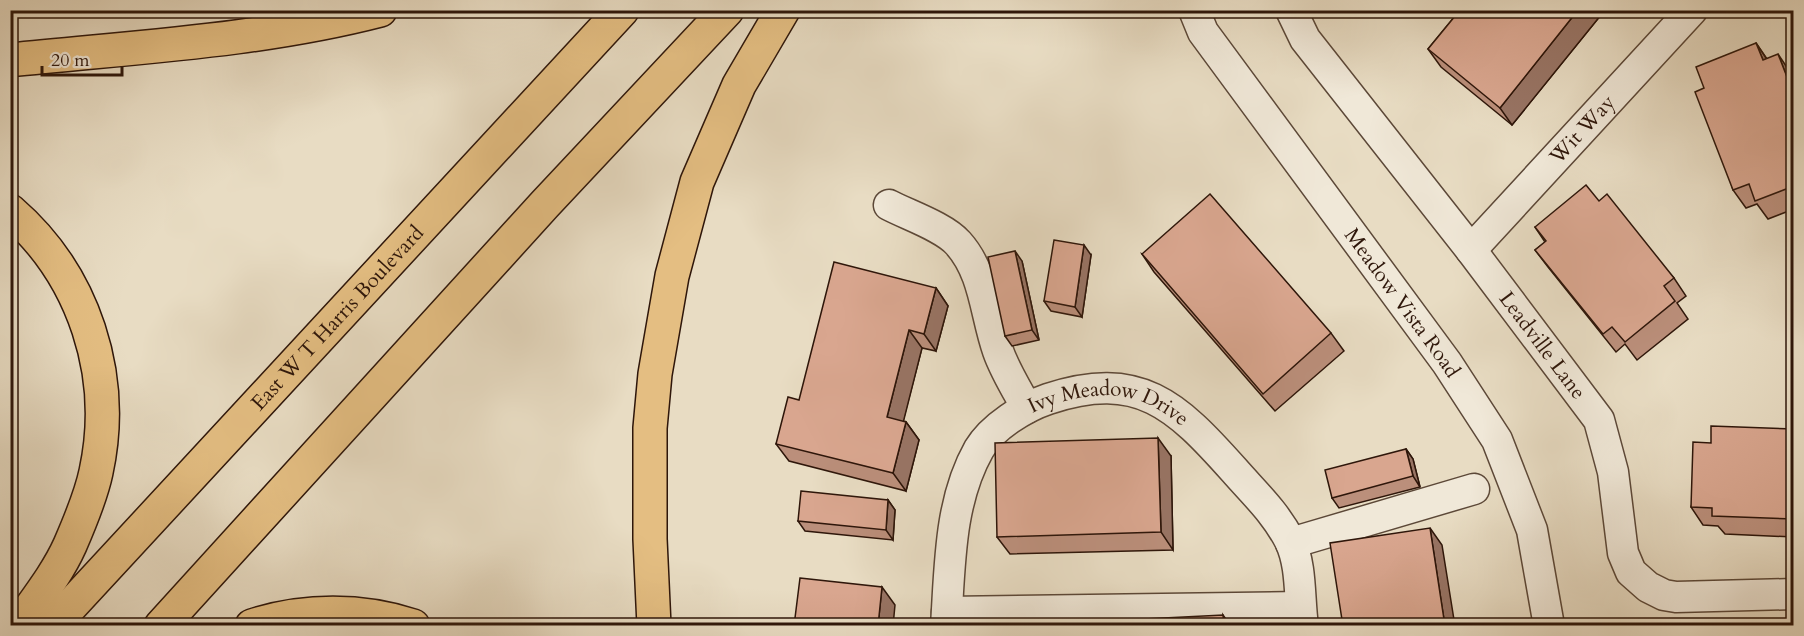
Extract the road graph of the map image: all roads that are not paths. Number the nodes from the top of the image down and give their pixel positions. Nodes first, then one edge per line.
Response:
1 (380, 10) edge
2 (622, 10) edge
3 (727, 10) edge
4 (783, 10) edge
5 (1194, 10) edge
6 (1291, 10) edge
7 (1692, 10) edge
8 (10, 60) edge
9 (889, 205) dead end
10 (10, 211) edge
11 (1471, 250) junction
12 (1028, 408) junction
13 (1474, 489) dead end
14 (1291, 543) junction
15 (1794, 594) edge
16 (1301, 616) edge
17 (947, 619) edge
18 (18, 626) edge
19 (52, 626) edge
20 (161, 626) edge
21 (252, 626) edge
22 (413, 626) edge
23 (654, 626) edge
24 (1549, 626) edge

1 - 8 main road
2 - 19 main road, East W T Harris Boulevard
3 - 20 main road
4 - 23 main road
5 - 24 street, Meadow Vista Road
6 - 11 street, Leadville Lane
7 - 11 street, Wit Way
9 - 12 street
10 - 18 main road
11 - 15 street, Leadville Lane
12 - 14 street, Ivy Meadow Drive
12 - 17 street, Ivy Meadow Drive
13 - 14 street
14 - 16 street, Ivy Meadow Drive
16 - 17 street
21 - 22 main road

